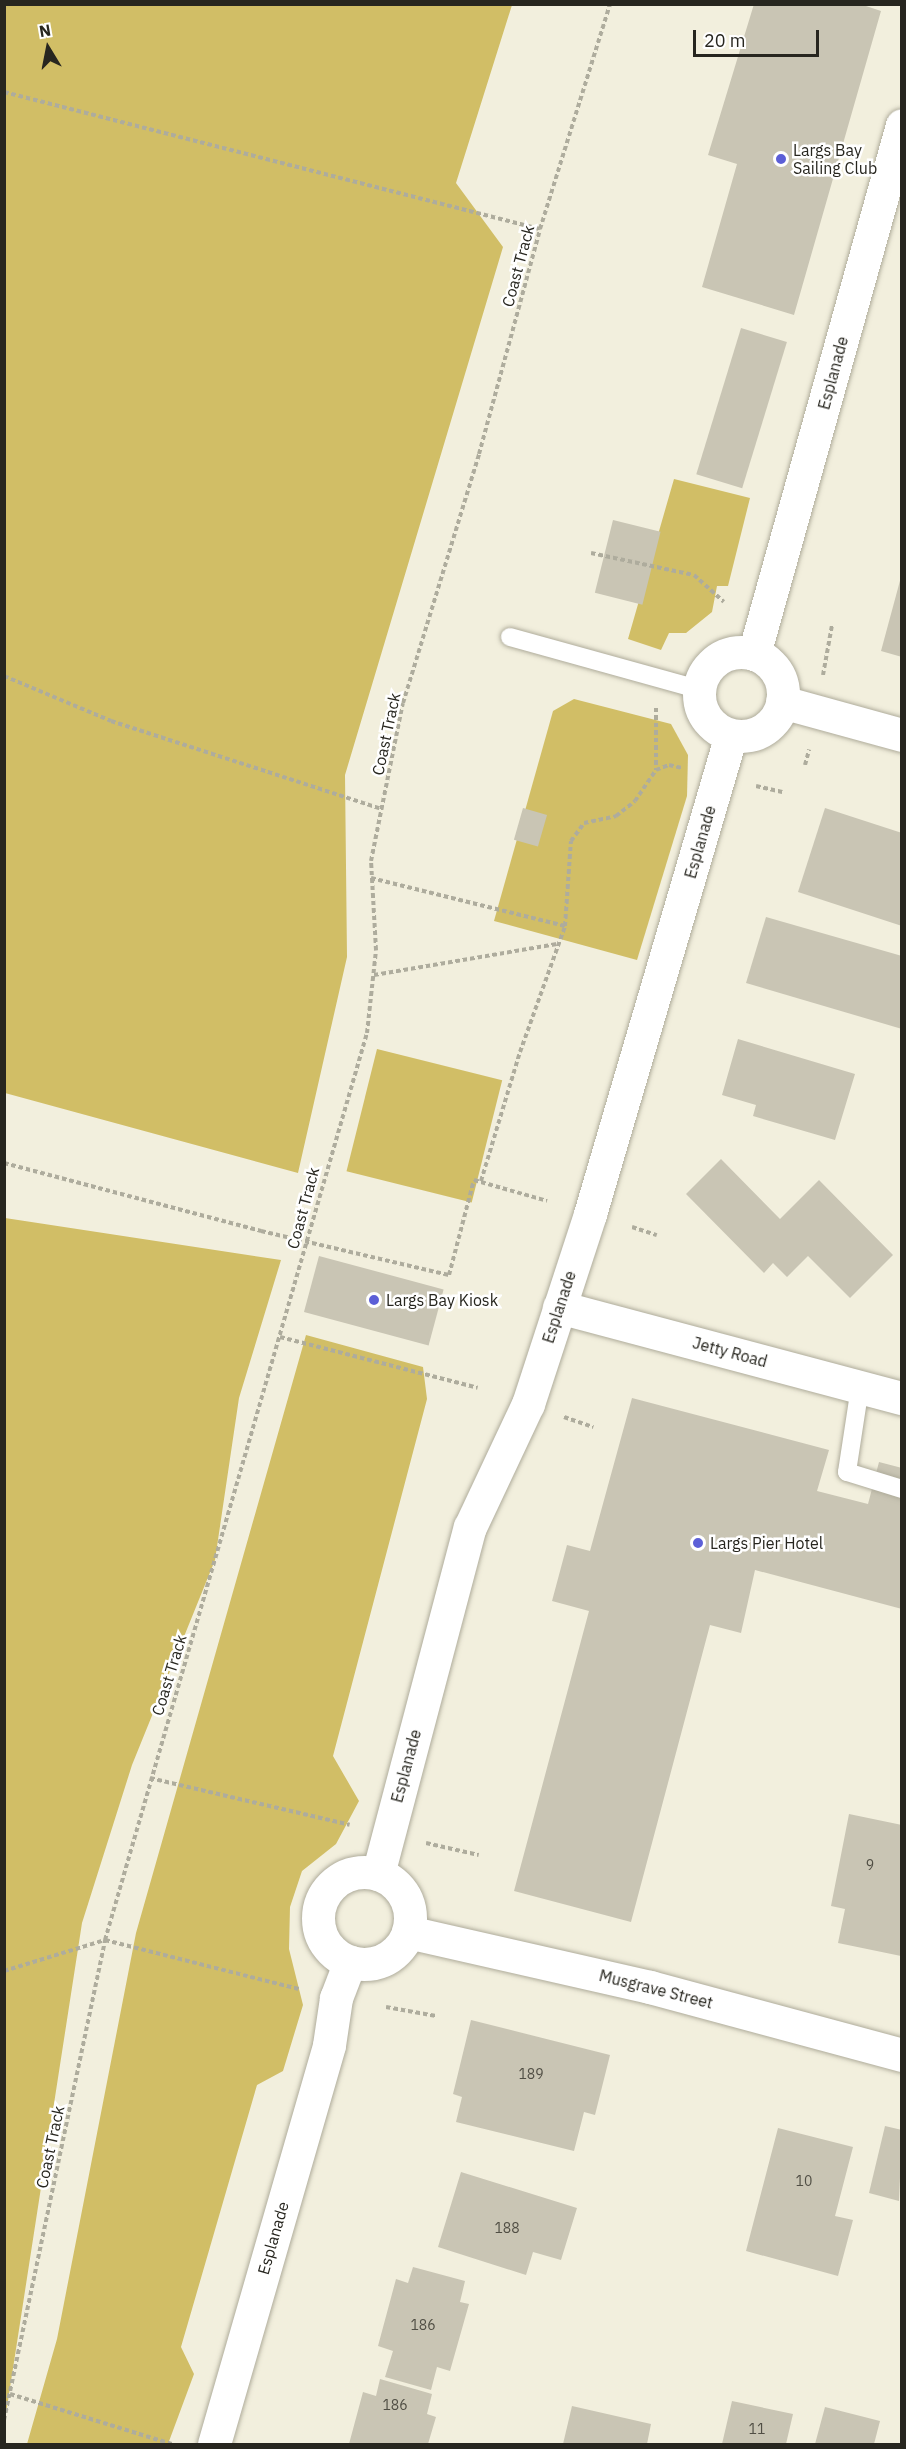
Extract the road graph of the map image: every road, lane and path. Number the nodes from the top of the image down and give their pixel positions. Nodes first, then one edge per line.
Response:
1 (610, 4) edge
2 (4, 92) edge
3 (902, 125) edge
4 (540, 229) junction
5 (591, 553) dead end
6 (724, 602) dead end
7 (832, 625) dead end
8 (510, 637) dead end
9 (754, 654) junction
10 (822, 675) dead end
11 (4, 676) edge
12 (699, 689) junction
13 (782, 702) junction
14 (656, 706) dead end
15 (731, 735) junction
16 (902, 735) edge
17 (809, 750) dead end
18 (806, 765) dead end
19 (686, 769) dead end
20 (656, 770) junction
21 (751, 784) dead end
22 (782, 792) dead end
23 (382, 809) junction
24 (371, 878) junction
25 (565, 926) junction
26 (559, 944) junction
27 (374, 975) junction
28 (4, 1163) edge
29 (481, 1182) junction
30 (547, 1201) dead end
31 (632, 1227) dead end
32 (657, 1235) dead end
33 (307, 1240) junction
34 (559, 1307) junction
35 (280, 1337) junction
36 (860, 1387) junction
37 (478, 1388) dead end
38 (902, 1398) edge
39 (561, 1416) dead end
40 (593, 1427) dead end
41 (902, 1490) edge
42 (150, 1778) junction
43 (350, 1825) dead end
44 (417, 1841) dead end
45 (479, 1855) dead end
46 (378, 1874) junction
47 (408, 1932) junction
48 (105, 1940) junction
49 (350, 1962) junction
50 (4, 1971) edge
51 (305, 1990) dead end
52 (386, 2007) dead end
53 (436, 2016) dead end
54 (902, 2055) edge
55 (10, 2394) junction
56 (4, 2420) edge
57 (172, 2444) edge
58 (214, 2445) edge

1 - 4 path, Coast Track
2 - 4 path
3 - 9 street, Esplanade
4 - 23 path, Coast Track
5 - 6 path
7 - 10 path
8 - 12 lane
9 - 12 street
9 - 13 street
11 - 23 path
12 - 15 street
13 - 15 street
13 - 16 street
14 - 20 path
15 - 34 street, Esplanade
17 - 18 path
19 - 20 path
20 - 25 path
21 - 22 path
23 - 24 path, Coast Track
24 - 25 path
24 - 27 path, Coast Track
25 - 26 path
26 - 27 path
26 - 29 path
27 - 33 path, Coast Track
28 - 33 path
29 - 30 path
29 - 33 path
31 - 32 path
33 - 35 path, Coast Track
34 - 36 street, Jetty Road
34 - 46 street, Esplanade
35 - 37 path
35 - 42 path, Coast Track
36 - 38 street, Jetty Road
36 - 41 lane
39 - 40 path
42 - 43 path
42 - 48 path, Coast Track
44 - 45 path
46 - 47 street
46 - 49 street
47 - 49 street
47 - 54 street, Musgrave Street
48 - 50 path
48 - 51 path
48 - 55 path, Coast Track
49 - 58 street, Esplanade
52 - 53 path
55 - 56 path, Coast Track
55 - 57 path

